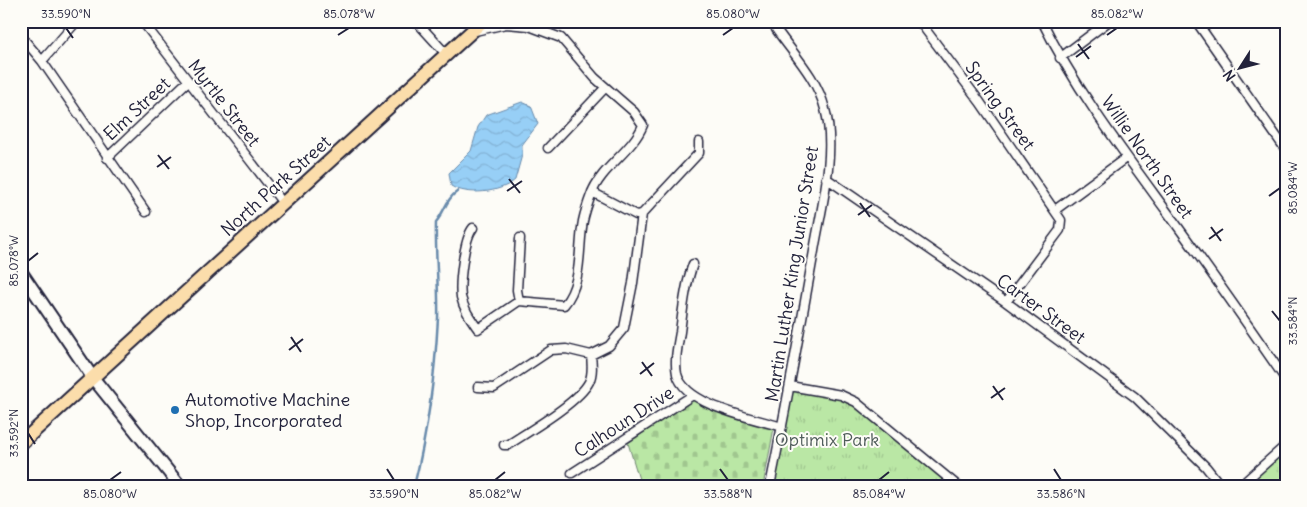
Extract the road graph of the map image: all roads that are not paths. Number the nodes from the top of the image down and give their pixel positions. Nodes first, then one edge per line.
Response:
1 (77, 21) edge
2 (142, 21) edge
3 (416, 21) edge
4 (483, 21) edge
5 (774, 21) edge
6 (919, 21) edge
7 (1042, 21) edge
8 (1109, 21) edge
9 (1196, 21) edge
10 (526, 23) edge
11 (473, 31) junction
12 (21, 36) edge
13 (447, 55) junction
14 (1060, 58) junction
15 (42, 61) junction
16 (188, 81) junction
17 (605, 88) junction
18 (698, 142) dead end
19 (548, 148) dead end
20 (1286, 150) edge
21 (1128, 157) junction
22 (107, 158) junction
23 (826, 178) junction
24 (592, 192) junction
25 (283, 203) junction
26 (1055, 210) junction
27 (146, 212) dead end
28 (642, 214) junction
29 (473, 228) dead end
30 (520, 238) dead end
31 (692, 264) dead end
32 (21, 272) edge
33 (519, 301) junction
34 (1006, 302) junction
35 (591, 355) junction
36 (93, 378) junction
37 (1286, 380) edge
38 (790, 386) junction
39 (478, 387) dead end
40 (693, 395) junction
41 (782, 427) junction
42 (21, 443) edge
43 (504, 445) dead end
44 (1286, 445) edge
45 (572, 473) dead end
46 (180, 486) edge
47 (770, 486) edge
48 (958, 486) edge
49 (1221, 486) edge
50 (1240, 486) edge

1 - 15 street
2 - 16 street, Myrtle Street
3 - 13 street
4 - 11 main road, North Park Street
5 - 23 street, Martin Luther King Junior Street
6 - 26 street, Spring Street
7 - 14 street, Willie North Street
8 - 14 street
9 - 20 street
10 - 11 street
10 - 17 street
11 - 13 main road, North Park Street
12 - 15 street
13 - 25 main road, North Park Street
14 - 21 street, Willie North Street
15 - 22 street
16 - 22 street, Elm Street
16 - 25 street, Myrtle Street
17 - 19 street
17 - 24 street
18 - 28 street
21 - 26 street
21 - 37 street, Willie North Street
22 - 27 street
23 - 34 street, Carter Street
23 - 38 street, Martin Luther King Junior Street
24 - 28 street
24 - 33 street
25 - 36 main road, North Park Street
26 - 34 street
28 - 35 street
29 - 33 street
30 - 33 street
31 - 40 street
32 - 36 street
34 - 49 street, Carter Street
35 - 39 street
35 - 43 street
36 - 42 main road, North Park Street
36 - 46 street
38 - 41 street, Martin Luther King Junior Street
38 - 48 street
40 - 41 street
40 - 45 street, Calhoun Drive
41 - 47 street, Martin Luther King Junior Street
44 - 50 street

